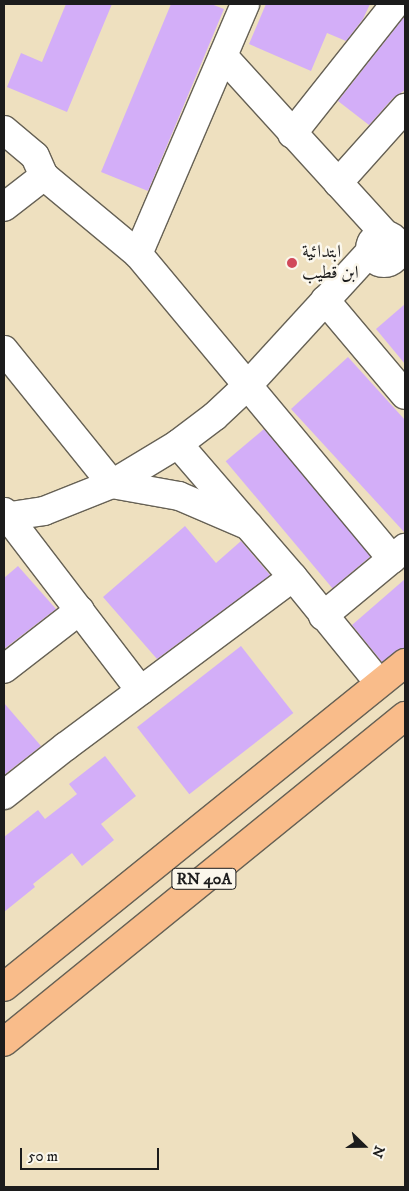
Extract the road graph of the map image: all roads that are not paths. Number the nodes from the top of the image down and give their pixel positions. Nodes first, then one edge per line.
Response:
1 (245, 4) edge
2 (395, 4) edge
3 (223, 56) junction
4 (405, 108) edge
5 (4, 130) edge
6 (292, 134) junction
7 (44, 176) junction
8 (338, 183) junction
9 (4, 207) edge
10 (390, 247) edge
11 (138, 254) junction
12 (325, 300) junction
13 (4, 350) edge
14 (248, 385) junction
15 (405, 395) edge
16 (178, 444) junction
17 (112, 484) junction
18 (5, 515) edge
19 (249, 526) junction
20 (399, 553) edge
21 (293, 578) junction
22 (80, 610) junction
23 (323, 616) junction
24 (405, 663) edge
25 (4, 669) edge
26 (379, 683) junction
27 (141, 691) junction
28 (405, 716) edge
29 (4, 795) edge
30 (4, 987) edge
31 (4, 1042) edge

1 - 3 street
2 - 6 street
3 - 6 street
3 - 11 street
4 - 8 street
5 - 7 street
6 - 8 street
7 - 9 street
7 - 11 street
8 - 10 street
10 - 12 street
11 - 14 street
12 - 14 street
12 - 15 street
13 - 17 street
14 - 16 street
14 - 20 street
16 - 17 street
16 - 19 street
17 - 18 street
17 - 19 street
18 - 22 street
19 - 21 street
20 - 23 street
21 - 23 street
21 - 27 street
22 - 25 street
22 - 27 street
23 - 26 street
24 - 26 main road, RN 40A
26 - 30 main road, RN 40A
27 - 29 street
28 - 31 main road, RN 40A

